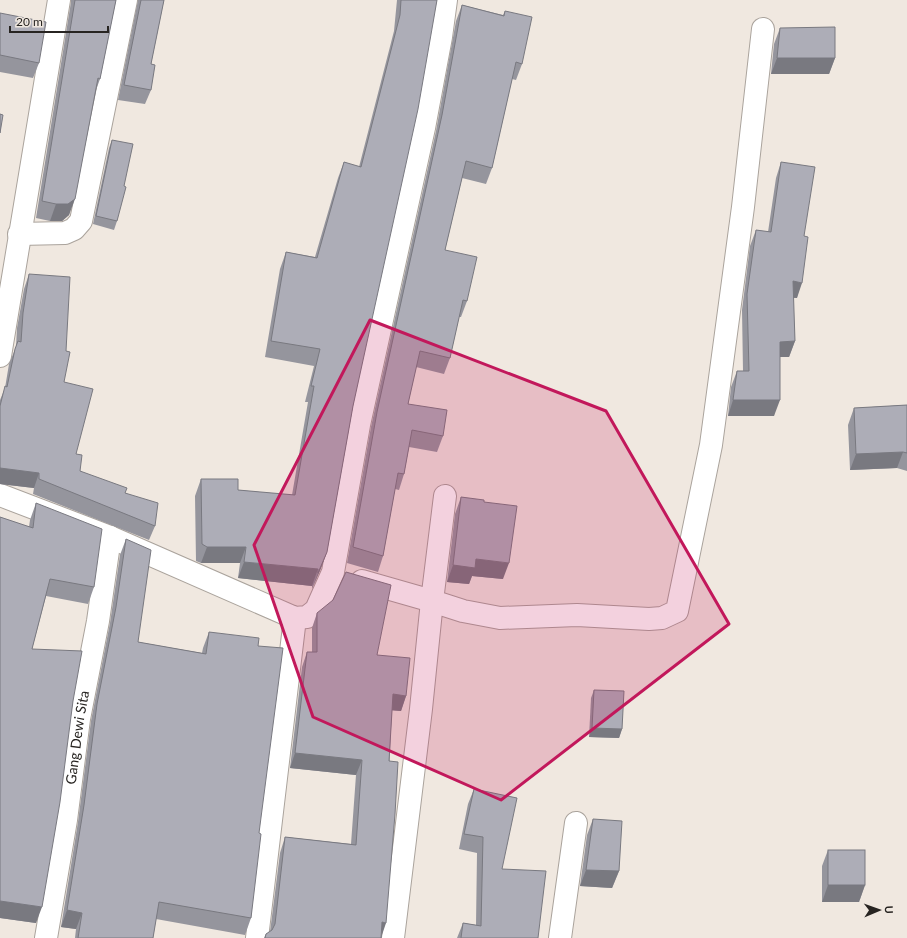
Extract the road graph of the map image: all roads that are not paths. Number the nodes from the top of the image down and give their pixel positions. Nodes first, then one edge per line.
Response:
1 (60, 0) edge
2 (126, 0) edge
3 (446, 0) edge
4 (763, 29) dead end
5 (19, 234) junction
6 (0, 356) edge
7 (0, 495) edge
8 (446, 496) dead end
9 (110, 537) junction
10 (333, 572) junction
11 (432, 601) junction
12 (295, 618) junction
13 (576, 823) dead end
14 (46, 938) edge
15 (257, 938) edge
16 (393, 938) edge
17 (560, 938) edge

1 - 5 street
2 - 5 street
3 - 10 street
4 - 11 street
5 - 6 street
7 - 9 street
8 - 11 street
9 - 12 street
9 - 14 street, Gang Dewi Sita
10 - 11 street
10 - 12 street
11 - 16 street
12 - 15 street
13 - 17 street

